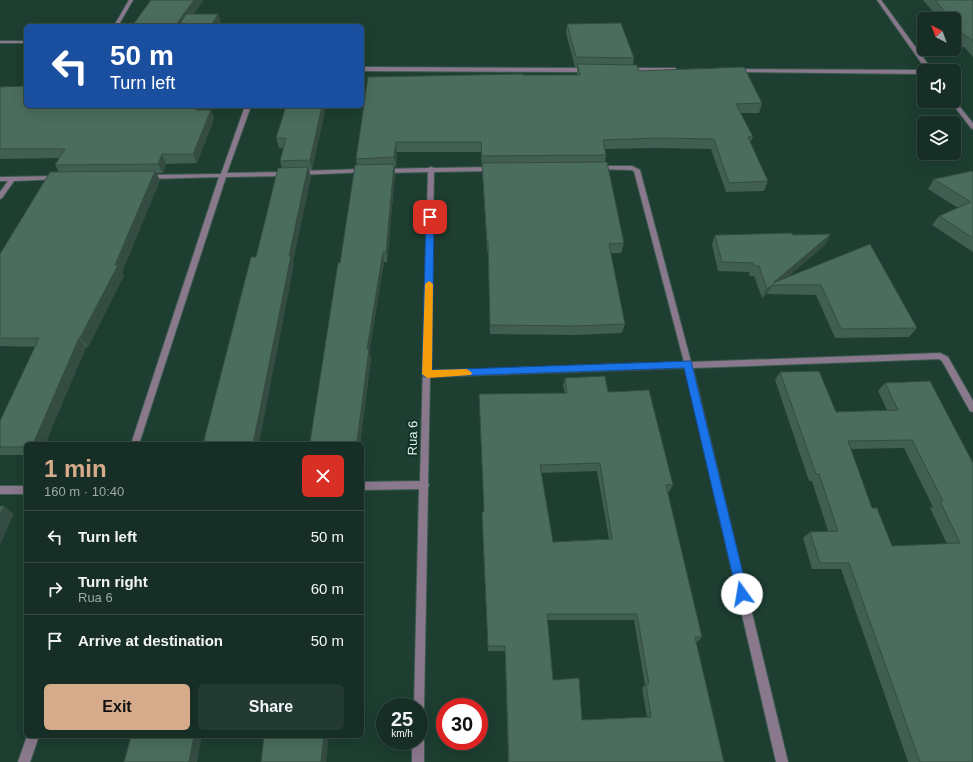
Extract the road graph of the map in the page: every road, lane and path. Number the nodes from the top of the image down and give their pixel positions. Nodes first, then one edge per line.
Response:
1 (131, 0) edge
2 (880, 0) edge
3 (117, 24) edge
4 (0, 42) edge
5 (24, 42) edge
6 (925, 64) edge
7 (364, 69) edge
8 (592, 70) edge
9 (623, 70) edge
10 (679, 70) edge
11 (726, 71) edge
12 (917, 72) edge
13 (247, 108) edge
14 (958, 108) edge
15 (973, 127) edge
16 (593, 168) edge
17 (431, 169) junction
18 (501, 169) edge
19 (369, 171) edge
20 (377, 171) edge
21 (223, 176) junction
22 (137, 177) edge
23 (67, 178) edge
24 (0, 179) edge
25 (12, 179) junction
26 (0, 197) edge
27 (688, 364) junction
28 (427, 374) junction
29 (973, 409) edge
30 (137, 442) edge
31 (364, 486) edge
32 (425, 486) junction
33 (0, 490) edge
34 (24, 490) edge
35 (419, 698) edge
36 (32, 738) edge
37 (418, 750) edge
38 (24, 762) edge
39 (418, 762) edge
40 (782, 762) edge

1 - 3 street
2 - 6 street
4 - 5 street
7 - 8 street
9 - 10 street
11 - 12 street
13 - 21 street
14 - 15 street
16 - 27 street
17 - 18 street
17 - 20 street
17 - 28 street, Rua 6
19 - 21 street
21 - 22 street
21 - 30 street
23 - 25 street
24 - 25 street
25 - 26 street
27 - 28 street
27 - 29 street
27 - 40 street
28 - 32 street, Rua 6
31 - 32 street
32 - 35 street, Rua 6
33 - 34 street
36 - 38 street
37 - 39 street

